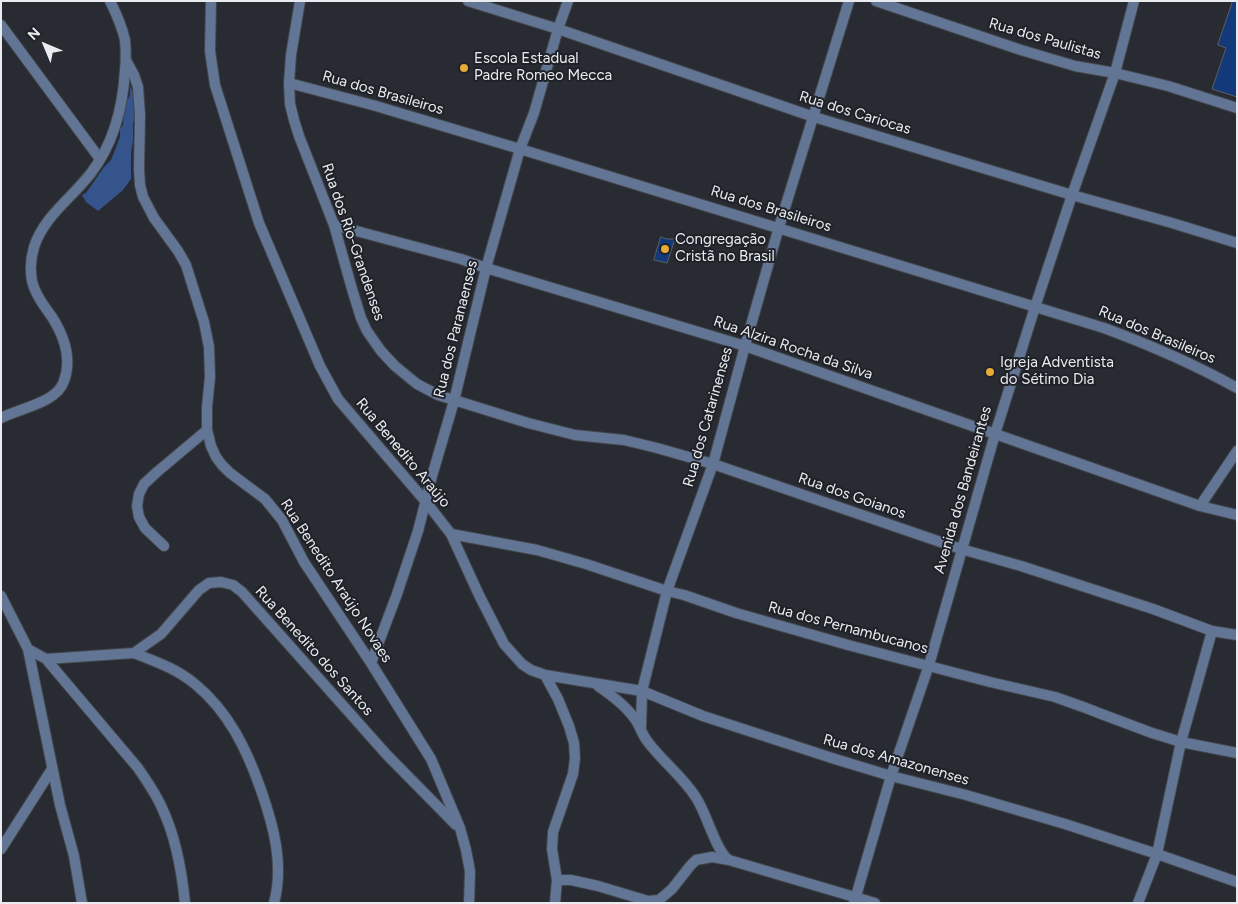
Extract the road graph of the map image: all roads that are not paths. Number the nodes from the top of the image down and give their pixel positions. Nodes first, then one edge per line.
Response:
1 (110, 1) edge
2 (211, 1) edge
3 (300, 1) edge
4 (468, 1) edge
5 (568, 1) edge
6 (849, 1) edge
7 (876, 1) edge
8 (1134, 1) edge
9 (1, 25) edge
10 (558, 29) junction
11 (126, 60) junction
12 (1115, 73) junction
13 (289, 82) junction
14 (1237, 108) edge
15 (814, 116) junction
16 (520, 148) junction
17 (100, 159) junction
18 (1072, 195) junction
19 (334, 225) junction
20 (779, 227) junction
21 (1237, 243) edge
22 (486, 268) junction
23 (1035, 306) junction
24 (745, 346) junction
25 (1237, 388) edge
26 (454, 401) junction
27 (1, 418) edge
28 (208, 430) junction
29 (995, 434) junction
30 (1237, 451) edge
31 (713, 464) junction
32 (426, 502) junction
33 (1200, 506) junction
34 (1237, 515) edge
35 (451, 534) junction
36 (164, 546) dead end
37 (961, 549) junction
38 (667, 591) junction
39 (1, 596) edge
40 (1212, 631) junction
41 (1237, 635) edge
42 (28, 650) junction
43 (134, 653) junction
44 (46, 660) junction
45 (371, 663) junction
46 (929, 665) junction
47 (545, 675) junction
48 (594, 683) junction
49 (642, 691) junction
50 (640, 728) junction
51 (1181, 742) junction
52 (1237, 754) edge
53 (52, 769) junction
54 (891, 776) junction
55 (460, 828) junction
56 (1, 849) edge
57 (1157, 854) junction
58 (729, 860) junction
59 (557, 880) junction
60 (1237, 882) edge
61 (855, 900) edge
62 (82, 903) edge
63 (185, 903) edge
64 (274, 903) edge
65 (469, 903) edge
66 (555, 903) edge
67 (875, 903) edge
68 (1138, 903) edge

1 - 11 street, Rua Benedito Araújo Novaes
2 - 32 street, Rua Benedito Araújo
3 - 13 street, Rua dos Rio-Grandenses
4 - 10 street, Rua dos Cariocas
5 - 10 street, Rua dos Paranaenses
6 - 15 street, Rua dos Catarinenses
7 - 12 street, Rua dos Paulistas
8 - 12 street, Avenida dos Bandeirantes
9 - 17 street
10 - 15 street, Rua dos Cariocas
10 - 16 street, Rua dos Paranaenses
11 - 17 street
11 - 28 street, Rua Benedito Araújo Novaes
12 - 14 street, Rua dos Paulistas
12 - 18 street, Avenida dos Bandeirantes
13 - 16 street, Rua dos Brasileiros
13 - 19 street, Rua dos Rio-Grandenses
15 - 18 street, Rua dos Cariocas
15 - 20 street, Rua dos Catarinenses
16 - 20 street, Rua dos Brasileiros
16 - 22 street, Rua dos Paranaenses
17 - 27 street
18 - 21 street, Rua dos Cariocas
18 - 23 street, Avenida dos Bandeirantes
19 - 22 street, Rua Alzira Rocha da Silva
19 - 26 street, Rua dos Rio-Grandenses
20 - 23 street, Rua dos Brasileiros
20 - 24 street, Rua dos Catarinenses
22 - 24 street, Rua Alzira Rocha da Silva
22 - 26 street, Rua dos Paranaenses
23 - 25 street, Rua dos Brasileiros
23 - 29 street, Avenida dos Bandeirantes
24 - 29 street, Rua Alzira Rocha da Silva
24 - 31 street, Rua dos Catarinenses
26 - 31 street, Rua dos Goianos
26 - 32 street, Rua dos Paranaenses
28 - 36 street
28 - 45 street, Rua Benedito Araújo Novaes
29 - 33 street, Rua Alzira Rocha da Silva
29 - 37 street, Avenida dos Bandeirantes
30 - 33 street
31 - 37 street, Rua dos Goianos
31 - 38 street, Rua dos Catarinenses
32 - 35 street, Rua Benedito Araújo
32 - 45 street, Rua dos Paranaenses
33 - 34 street, Rua Alzira Rocha da Silva
35 - 38 street, Rua dos Pernambucanos
35 - 47 street, Rua Benedito Araújo
37 - 40 street, Rua dos Goianos
37 - 46 street, Avenida dos Bandeirantes
38 - 46 street, Rua dos Pernambucanos
38 - 49 street, Rua dos Catarinenses
39 - 42 street
40 - 41 street, Rua dos Goianos
40 - 51 street
42 - 44 street
42 - 53 street
43 - 44 street
43 - 55 street, Rua Benedito dos Santos
43 - 64 street
44 - 63 street
45 - 55 street, Rua Benedito Araújo Novaes
46 - 51 street, Rua dos Pernambucanos
46 - 54 street, Avenida dos Bandeirantes
47 - 48 street, Rua dos Amazonenses
47 - 59 street
48 - 49 street, Rua dos Amazonenses
48 - 50 street
49 - 50 street, Rua dos Catarinenses
49 - 54 street, Rua dos Amazonenses
50 - 58 street
51 - 52 street, Rua dos Pernambucanos
51 - 57 street
53 - 56 street
53 - 62 street
54 - 57 street, Rua dos Amazonenses
54 - 61 street, Avenida dos Bandeirantes
55 - 65 street, Rua Benedito Araújo Novaes
57 - 60 street, Rua dos Amazonenses
57 - 68 street
58 - 59 street
58 - 61 street
59 - 66 street
61 - 67 street

